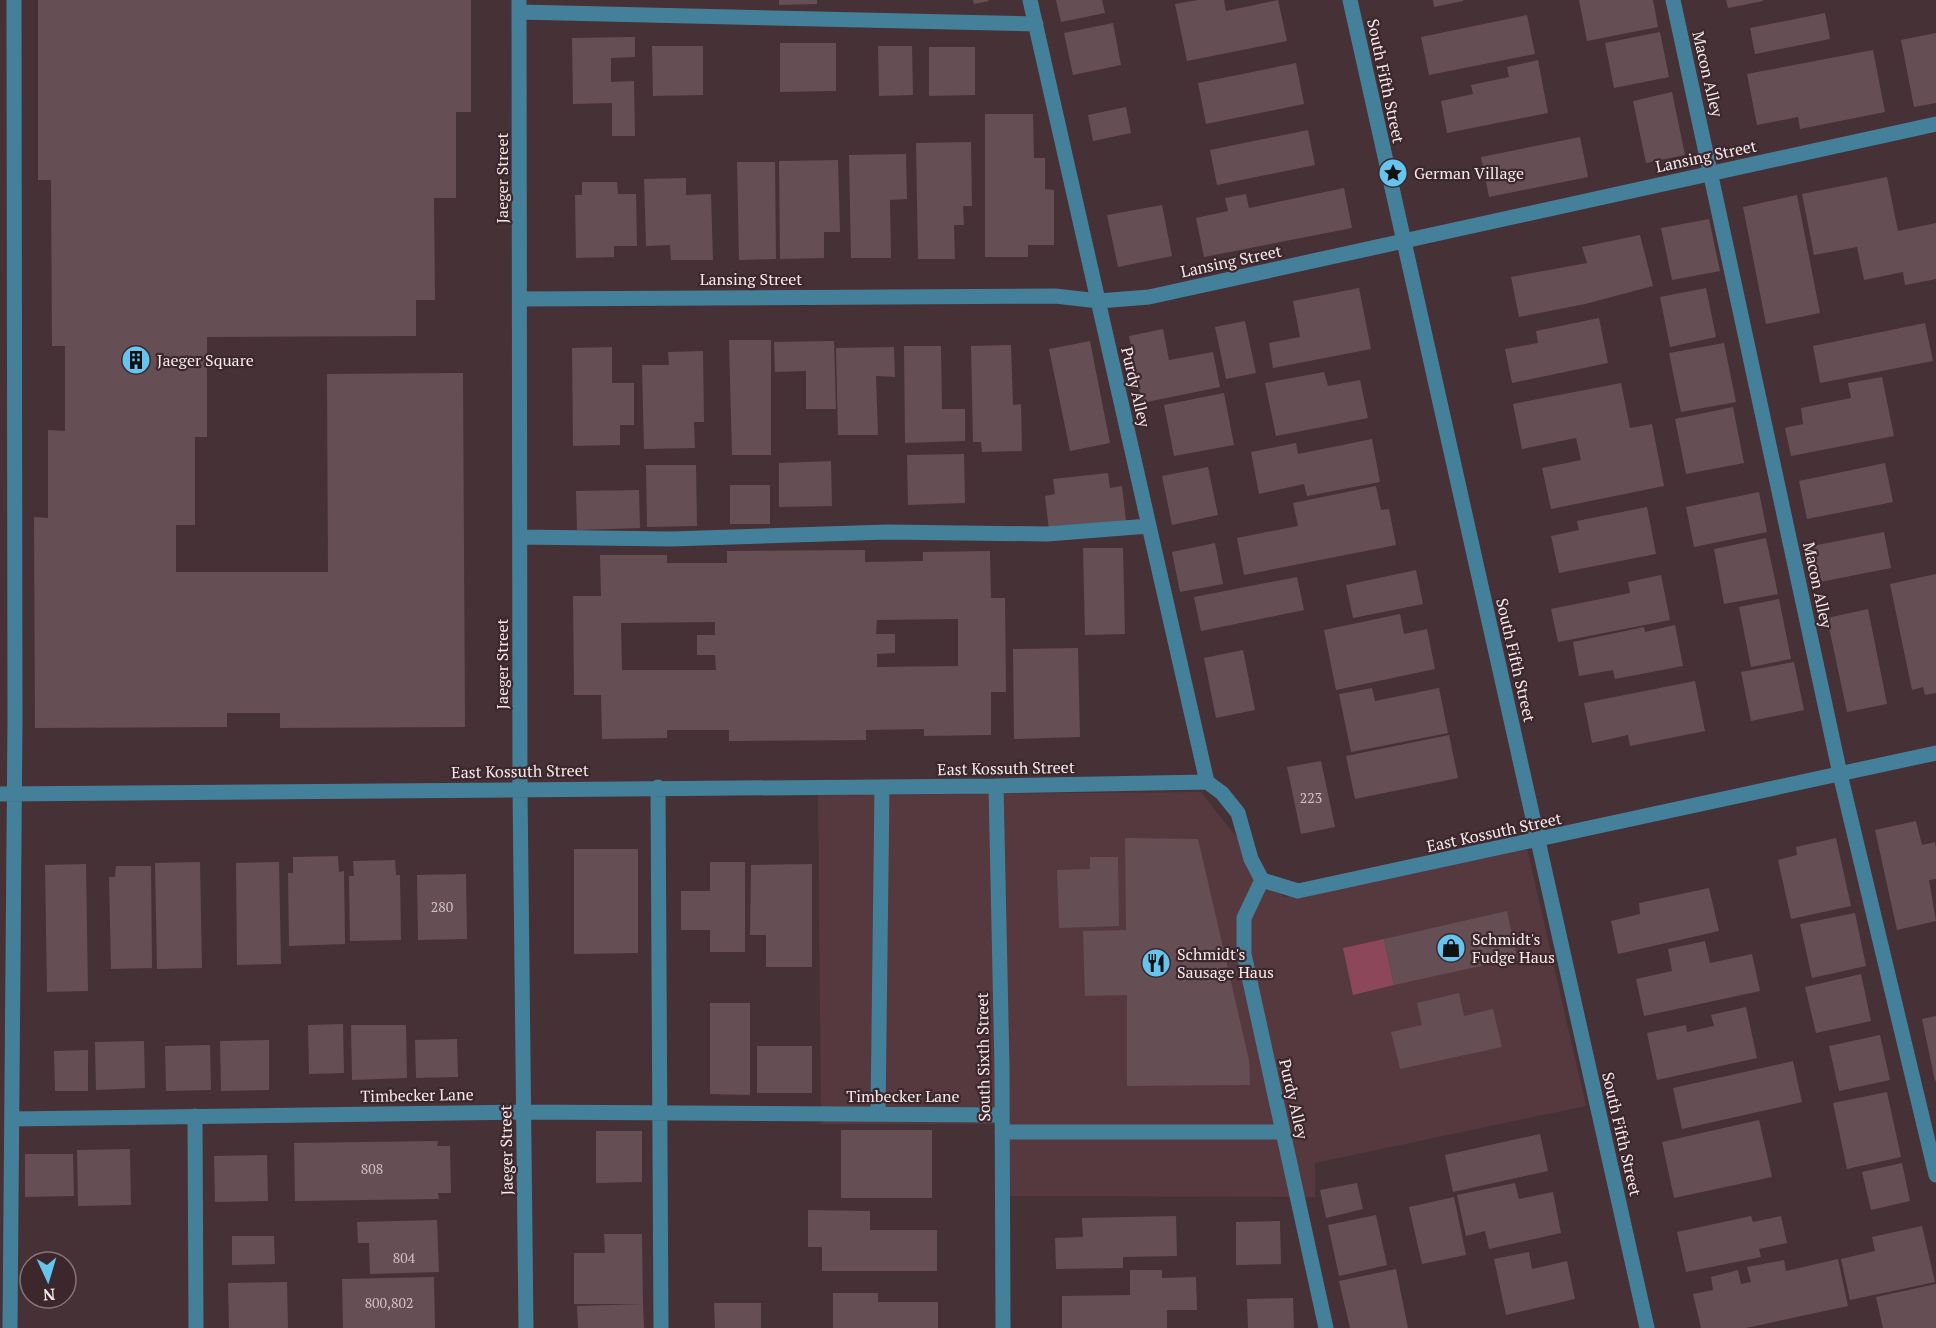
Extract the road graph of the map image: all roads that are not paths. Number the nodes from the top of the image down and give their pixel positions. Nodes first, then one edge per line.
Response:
1 (14, 0) edge
2 (1030, 0) edge
3 (1350, 0) edge
4 (1673, 0) edge
5 (519, 6) edge
6 (1036, 24) junction
7 (8, 61) edge
8 (1936, 124) edge
9 (1712, 172) junction
10 (1403, 242) junction
11 (520, 299) junction
12 (1099, 301) junction
13 (1149, 526) junction
14 (520, 537) junction
15 (1936, 753) edge
16 (1840, 774) junction
17 (1206, 782) junction
18 (996, 786) junction
19 (658, 787) junction
20 (882, 787) junction
21 (520, 789) junction
22 (7, 794) edge
23 (1539, 841) junction
24 (1262, 880) junction
25 (524, 1112) junction
26 (658, 1113) junction
27 (878, 1114) junction
28 (1002, 1115) junction
29 (195, 1116) junction
30 (12, 1119) junction
31 (1002, 1132) junction
32 (1283, 1132) junction
33 (1936, 1175) edge
34 (10, 1328) edge
35 (196, 1328) edge
36 (526, 1328) edge
37 (661, 1328) edge
38 (1003, 1328) edge
39 (1326, 1328) edge
40 (1647, 1328) edge

1 - 7 street
2 - 6 street, Purdy Alley
3 - 10 street, South Fifth Street
4 - 9 street, Macon Alley
5 - 6 street
5 - 11 street, Jaeger Street
6 - 12 street, Purdy Alley
7 - 22 street
8 - 9 street, Lansing Street
9 - 10 street, Lansing Street
9 - 16 street, Macon Alley
10 - 12 street, Lansing Street
10 - 23 street, South Fifth Street
11 - 12 street, Lansing Street
11 - 14 street, Jaeger Street
12 - 13 street, Purdy Alley
13 - 14 street
13 - 17 street, Purdy Alley
14 - 21 street, Jaeger Street
15 - 16 street, East Kossuth Street
16 - 23 street, East Kossuth Street
16 - 33 street, Macon Alley
17 - 18 street, East Kossuth Street
17 - 24 street
18 - 20 street, East Kossuth Street
18 - 28 street, South Sixth Street
19 - 20 street, East Kossuth Street
19 - 21 street, East Kossuth Street
19 - 26 street
20 - 27 street
21 - 22 street, East Kossuth Street
21 - 25 street, Jaeger Street
22 - 30 street
23 - 24 street, East Kossuth Street
23 - 40 street, South Fifth Street
24 - 32 street, Purdy Alley
25 - 26 street, Timbecker Lane
25 - 29 street, Timbecker Lane
25 - 36 street, Jaeger Street
26 - 27 street, Timbecker Lane
26 - 37 street
27 - 28 street, Timbecker Lane
28 - 31 street, South Sixth Street
29 - 30 street, Timbecker Lane
29 - 35 street
30 - 34 street
31 - 32 street
31 - 38 street, South Sixth Street
32 - 39 street, Purdy Alley

